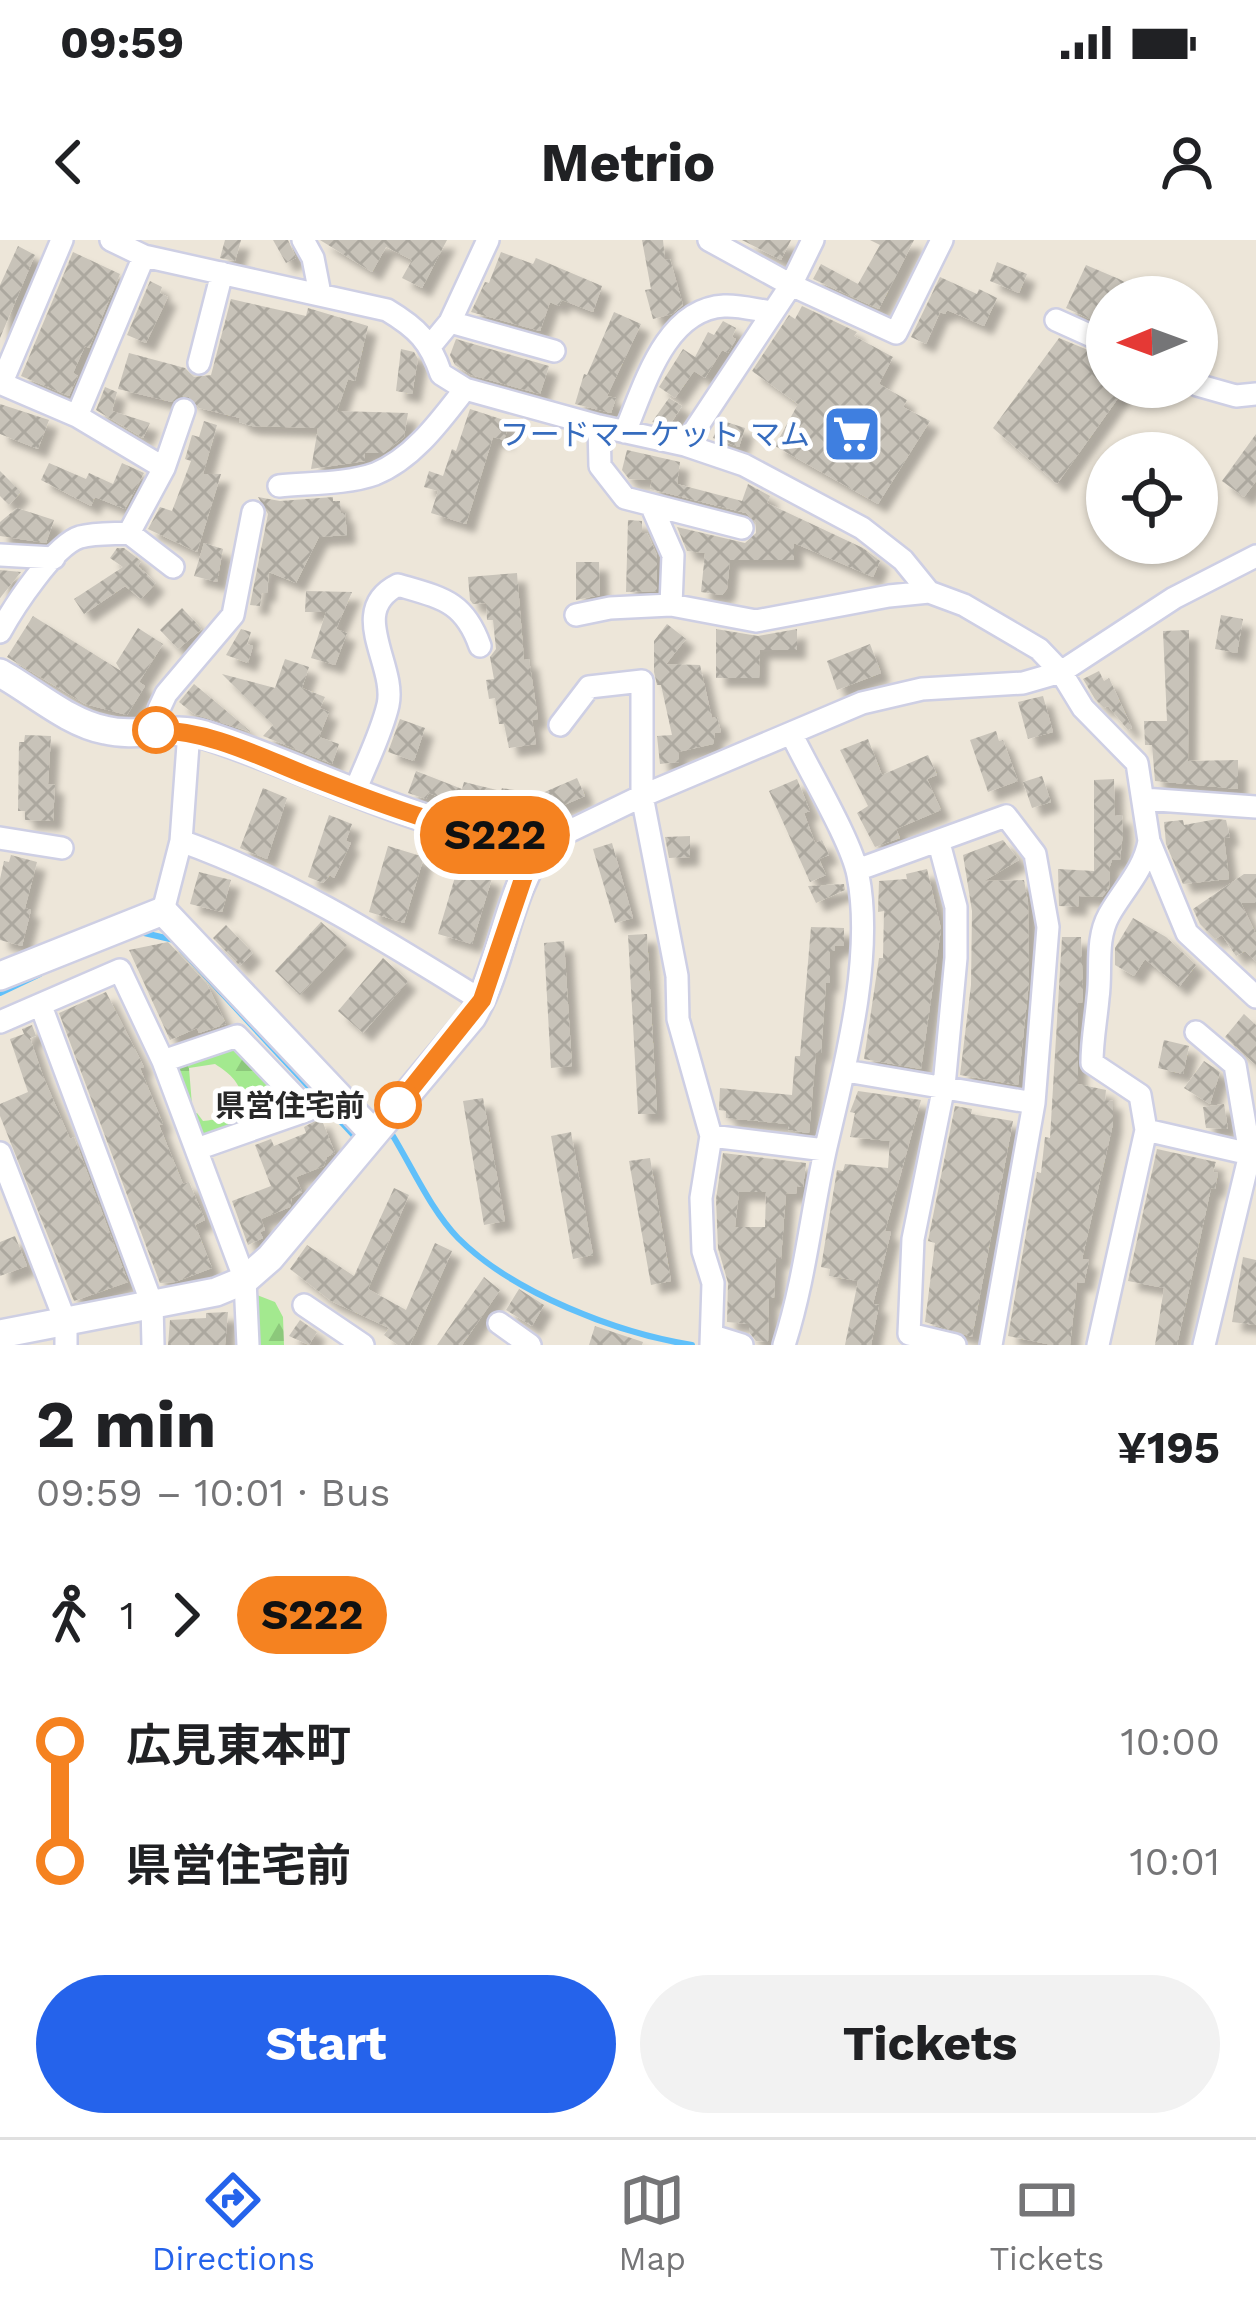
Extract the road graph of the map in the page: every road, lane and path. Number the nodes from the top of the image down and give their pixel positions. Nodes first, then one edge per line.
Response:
1 (62, 240) edge
2 (111, 240) edge
3 (303, 240) edge
4 (488, 240) edge
5 (709, 240) edge
6 (813, 240) edge
7 (942, 240) edge
8 (138, 249) edge
9 (221, 273) junction
10 (790, 285) junction
11 (320, 294) junction
12 (771, 311) junction
13 (1056, 320) dead end
14 (450, 322) junction
15 (1086, 334) edge
16 (431, 345) junction
17 (554, 351) dead end
18 (199, 363) dead end
19 (1, 382) edge
20 (465, 389) junction
21 (1218, 391) edge
22 (1256, 394) edge
23 (184, 410) dead end
24 (77, 416) junction
25 (599, 427) junction
26 (625, 432) junction
27 (685, 446) junction
28 (164, 468) junction
29 (279, 487) dead end
30 (652, 507) junction
31 (253, 512) dead end
32 (742, 528) dead end
33 (129, 533) junction
34 (0, 555) edge
35 (1256, 556) edge
36 (54, 558) junction
37 (173, 567) dead end
38 (929, 592) junction
39 (670, 604) junction
40 (576, 615) dead end
41 (0, 632) edge
42 (480, 646) dead end
43 (1061, 672) junction
44 (0, 674) edge
45 (560, 725) dead end
46 (156, 730) junction
47 (189, 731) junction
48 (791, 734) junction
49 (354, 794) junction
50 (642, 796) junction
51 (1143, 799) junction
52 (1256, 807) edge
53 (0, 838) edge
54 (181, 841) junction
55 (1149, 842) junction
56 (545, 843) junction
57 (939, 843) junction
58 (62, 848) dead end
59 (857, 870) junction
60 (163, 911) junction
61 (0, 976) edge
62 (1256, 997) edge
63 (482, 1000) junction
64 (41, 1006) junction
65 (0, 1022) edge
66 (1196, 1032) dead end
67 (163, 1061) junction
68 (846, 1071) junction
69 (944, 1086) junction
70 (1034, 1103) junction
71 (1146, 1130) junction
72 (374, 1134) junction
73 (711, 1136) junction
74 (197, 1149) junction
75 (825, 1150) junction
76 (0, 1153) edge
77 (1253, 1156) edge
78 (245, 1280) junction
79 (152, 1304) junction
80 (304, 1305) dead end
81 (500, 1323) dead end
82 (0, 1334) edge
83 (66, 1334) edge
84 (712, 1341) edge
85 (153, 1345) edge
86 (248, 1345) edge
87 (363, 1345) edge
88 (530, 1345) edge
89 (742, 1345) edge
90 (784, 1345) edge
91 (955, 1345) edge
92 (991, 1345) edge
93 (1098, 1345) edge
94 (1204, 1345) edge

1 - 19 street
2 - 8 street
3 - 11 street
4 - 14 street
5 - 10 street
6 - 10 street
7 - 10 street
8 - 9 street
8 - 24 street
9 - 11 street
9 - 18 street
10 - 12 street
11 - 16 street
12 - 26 street
12 - 27 street
13 - 15 street
14 - 16 street
14 - 17 street
16 - 20 street
19 - 24 street
20 - 25 street
20 - 29 street
21 - 22 street
23 - 28 street
24 - 28 street
25 - 26 street
25 - 30 street
26 - 27 street
27 - 38 street
28 - 33 street
30 - 32 street
30 - 39 street
31 - 46 street
33 - 36 street
33 - 37 street
34 - 36 street
35 - 43 street
36 - 41 street
38 - 39 street
38 - 43 street
39 - 40 street
42 - 49 street
43 - 48 street
43 - 51 street
44 - 46 street
45 - 50 street
46 - 47 street
47 - 49 street
47 - 54 street
48 - 50 street
48 - 59 street
49 - 56 street
50 - 56 street
50 - 73 street
51 - 52 street
51 - 55 street
53 - 58 street
54 - 60 street
54 - 63 street
55 - 62 street
55 - 71 street
56 - 63 street
57 - 59 street
57 - 69 street
57 - 70 street
59 - 68 street
60 - 61 street
60 - 72 street
63 - 72 street
64 - 65 street
64 - 67 street
64 - 79 street
66 - 77 street
67 - 74 street
67 - 74 street
68 - 69 street
68 - 75 street
69 - 70 street
69 - 91 street
70 - 92 street
71 - 77 street
71 - 93 street
72 - 78 street
73 - 75 street
73 - 84 street
74 - 78 street
75 - 90 street
76 - 83 street
77 - 94 street
78 - 79 street
78 - 86 street
79 - 83 street
79 - 85 street
80 - 87 street
81 - 88 street
82 - 83 street
84 - 89 street

